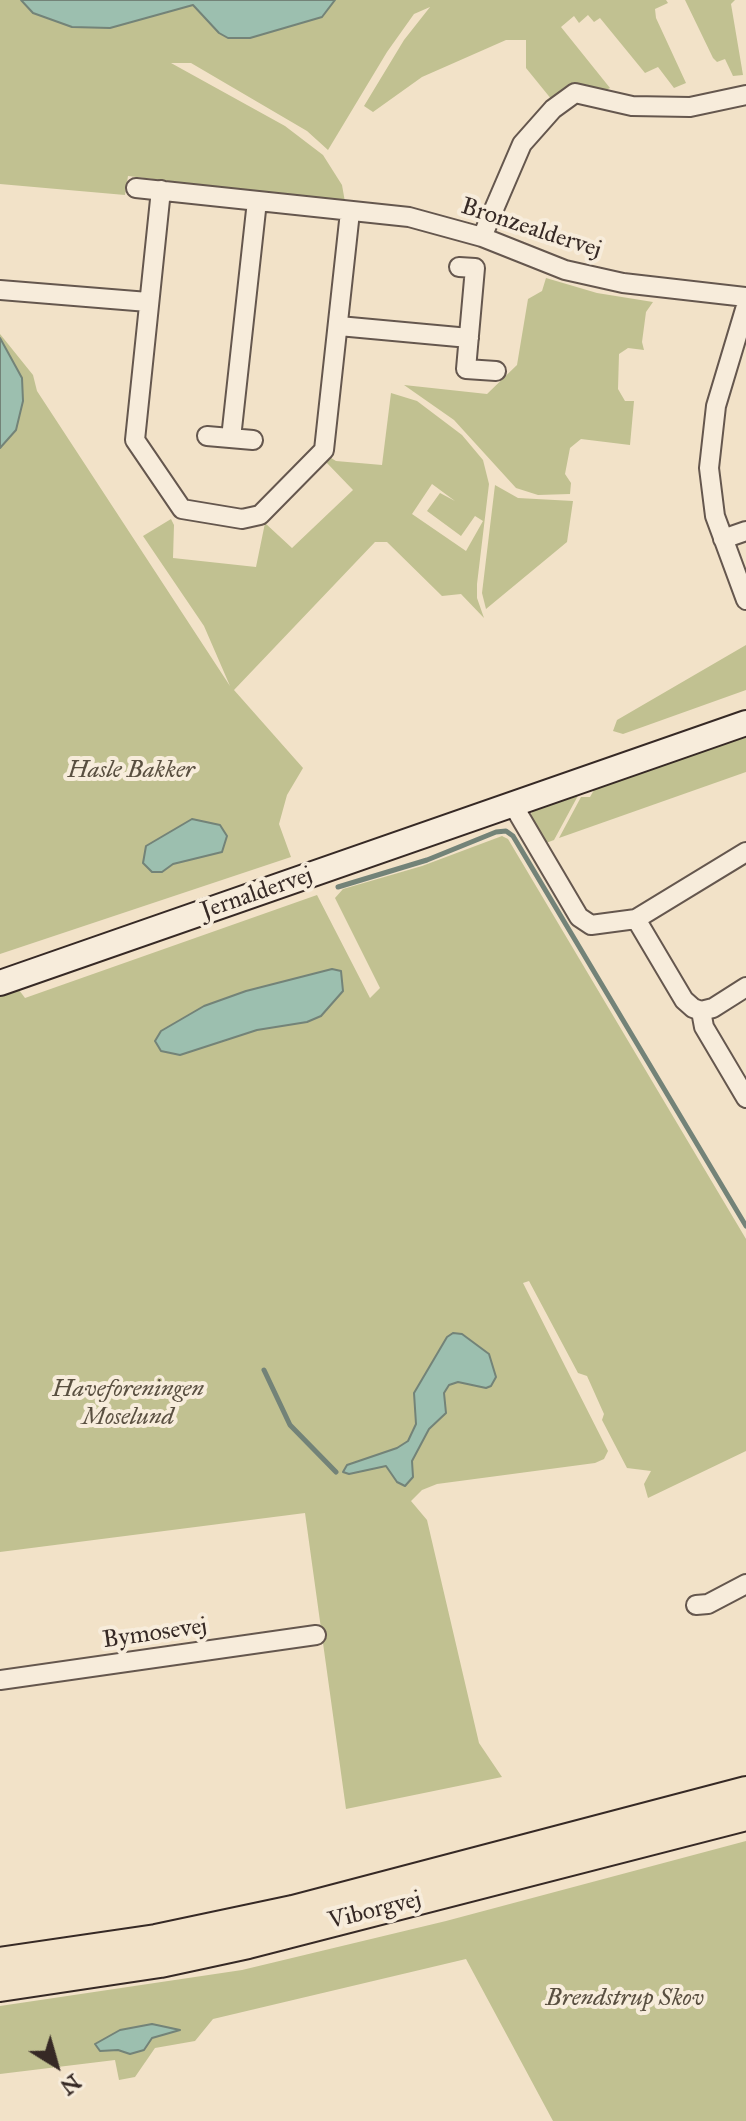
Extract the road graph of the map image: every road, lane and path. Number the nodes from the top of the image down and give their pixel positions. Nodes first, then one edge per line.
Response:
1 (746, 95) edge
2 (136, 188) dead end
3 (161, 190) junction
4 (257, 201) junction
5 (350, 212) junction
6 (482, 237) junction
7 (459, 267) dead end
8 (0, 290) edge
9 (746, 297) edge
10 (148, 302) junction
11 (746, 306) edge
12 (339, 326) junction
13 (469, 338) junction
14 (496, 371) dead end
15 (207, 436) dead end
16 (231, 438) junction
17 (253, 440) dead end
18 (746, 531) edge
19 (723, 539) junction
20 (746, 600) edge
21 (746, 723) edge
22 (513, 805) junction
23 (746, 852) edge
24 (636, 919) junction
25 (0, 983) edge
26 (746, 987) edge
27 (701, 1011) junction
28 (746, 1098) edge
29 (746, 1584) edge
30 (696, 1605) dead end
31 (316, 1635) dead end
32 (0, 1680) edge
33 (746, 1791) edge
34 (746, 1816) edge
35 (0, 1962) edge
36 (0, 1987) edge

1 - 6 street
2 - 3 street, Bronzealdervej
3 - 4 street, Bronzealdervej
3 - 10 street
4 - 5 street, Bronzealdervej
4 - 16 street
5 - 6 street, Bronzealdervej
5 - 12 street
6 - 9 street, Bronzealdervej
7 - 13 street
8 - 10 street
10 - 12 street
11 - 19 street
12 - 13 street
13 - 14 street
15 - 16 street
16 - 17 street
18 - 19 street
19 - 20 street
21 - 22 street, Jernaldervej
22 - 24 street
22 - 25 street, Jernaldervej
23 - 24 street
24 - 27 street
26 - 27 street
27 - 28 street
29 - 30 street
31 - 32 street, Bymosevej
33 - 35 main road, Viborgvej
34 - 36 main road, Viborgvej

